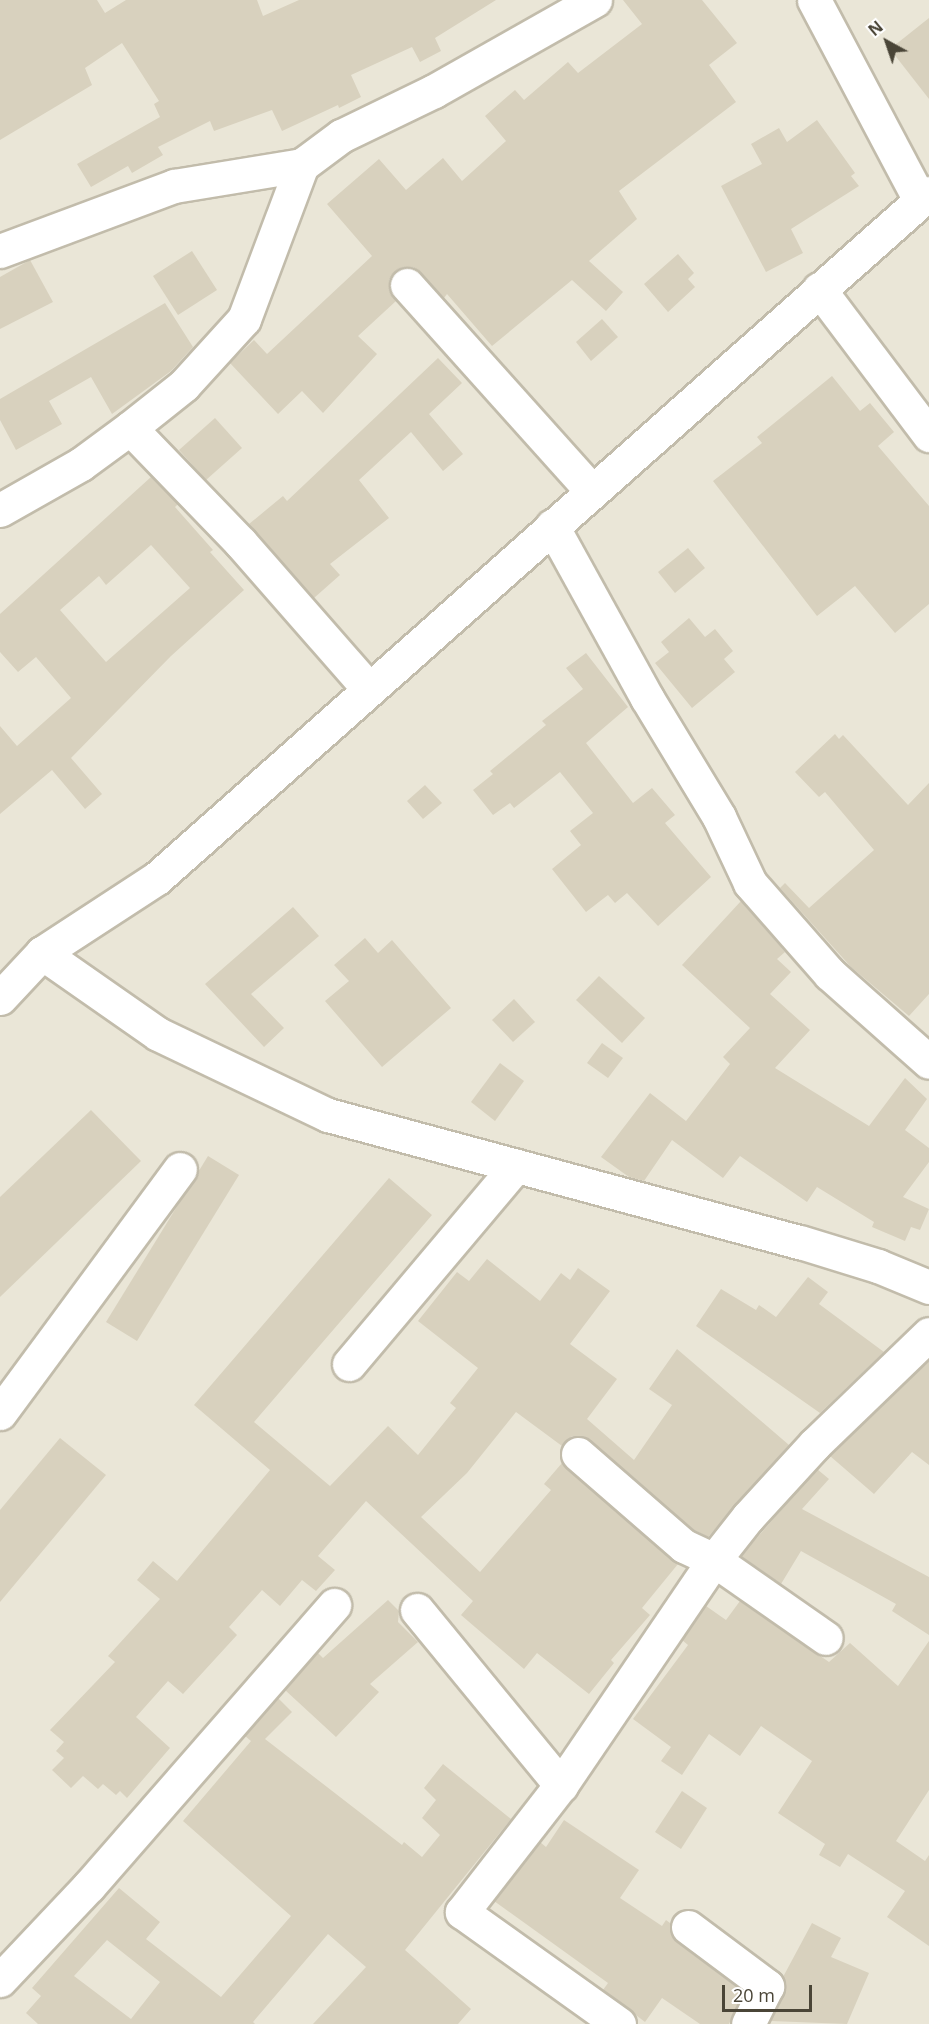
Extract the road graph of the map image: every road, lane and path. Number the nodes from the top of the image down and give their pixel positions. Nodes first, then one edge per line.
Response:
1 (595, 0) edge
2 (814, 0) edge
3 (302, 165) junction
4 (924, 196) edge
5 (0, 251) edge
6 (407, 285) dead end
7 (819, 289) junction
8 (130, 428) junction
9 (929, 435) edge
10 (592, 491) junction
11 (0, 510) edge
12 (552, 526) junction
13 (369, 689) junction
14 (42, 953) junction
15 (0, 998) edge
16 (929, 1062) edge
17 (516, 1166) junction
18 (180, 1169) dead end
19 (929, 1287) edge
20 (929, 1334) edge
21 (349, 1364) dead end
22 (0, 1413) edge
23 (579, 1454) dead end
24 (714, 1560) junction
25 (334, 1605) dead end
26 (417, 1610) dead end
27 (826, 1638) dead end
28 (561, 1785) junction
29 (688, 1926) dead end
30 (0, 1980) edge
31 (619, 2024) edge
32 (748, 2024) edge

1 - 3 street
2 - 4 street
3 - 5 street
3 - 8 street
4 - 7 street
6 - 10 street
7 - 9 street
7 - 10 street
8 - 11 street
8 - 13 street
10 - 12 street
12 - 13 street
12 - 16 street
13 - 14 street
14 - 15 street
14 - 17 street
17 - 19 street
17 - 21 street
18 - 22 street
20 - 24 street
23 - 24 street
24 - 27 street
24 - 28 street
25 - 30 street
26 - 28 street
28 - 31 street
29 - 32 street

